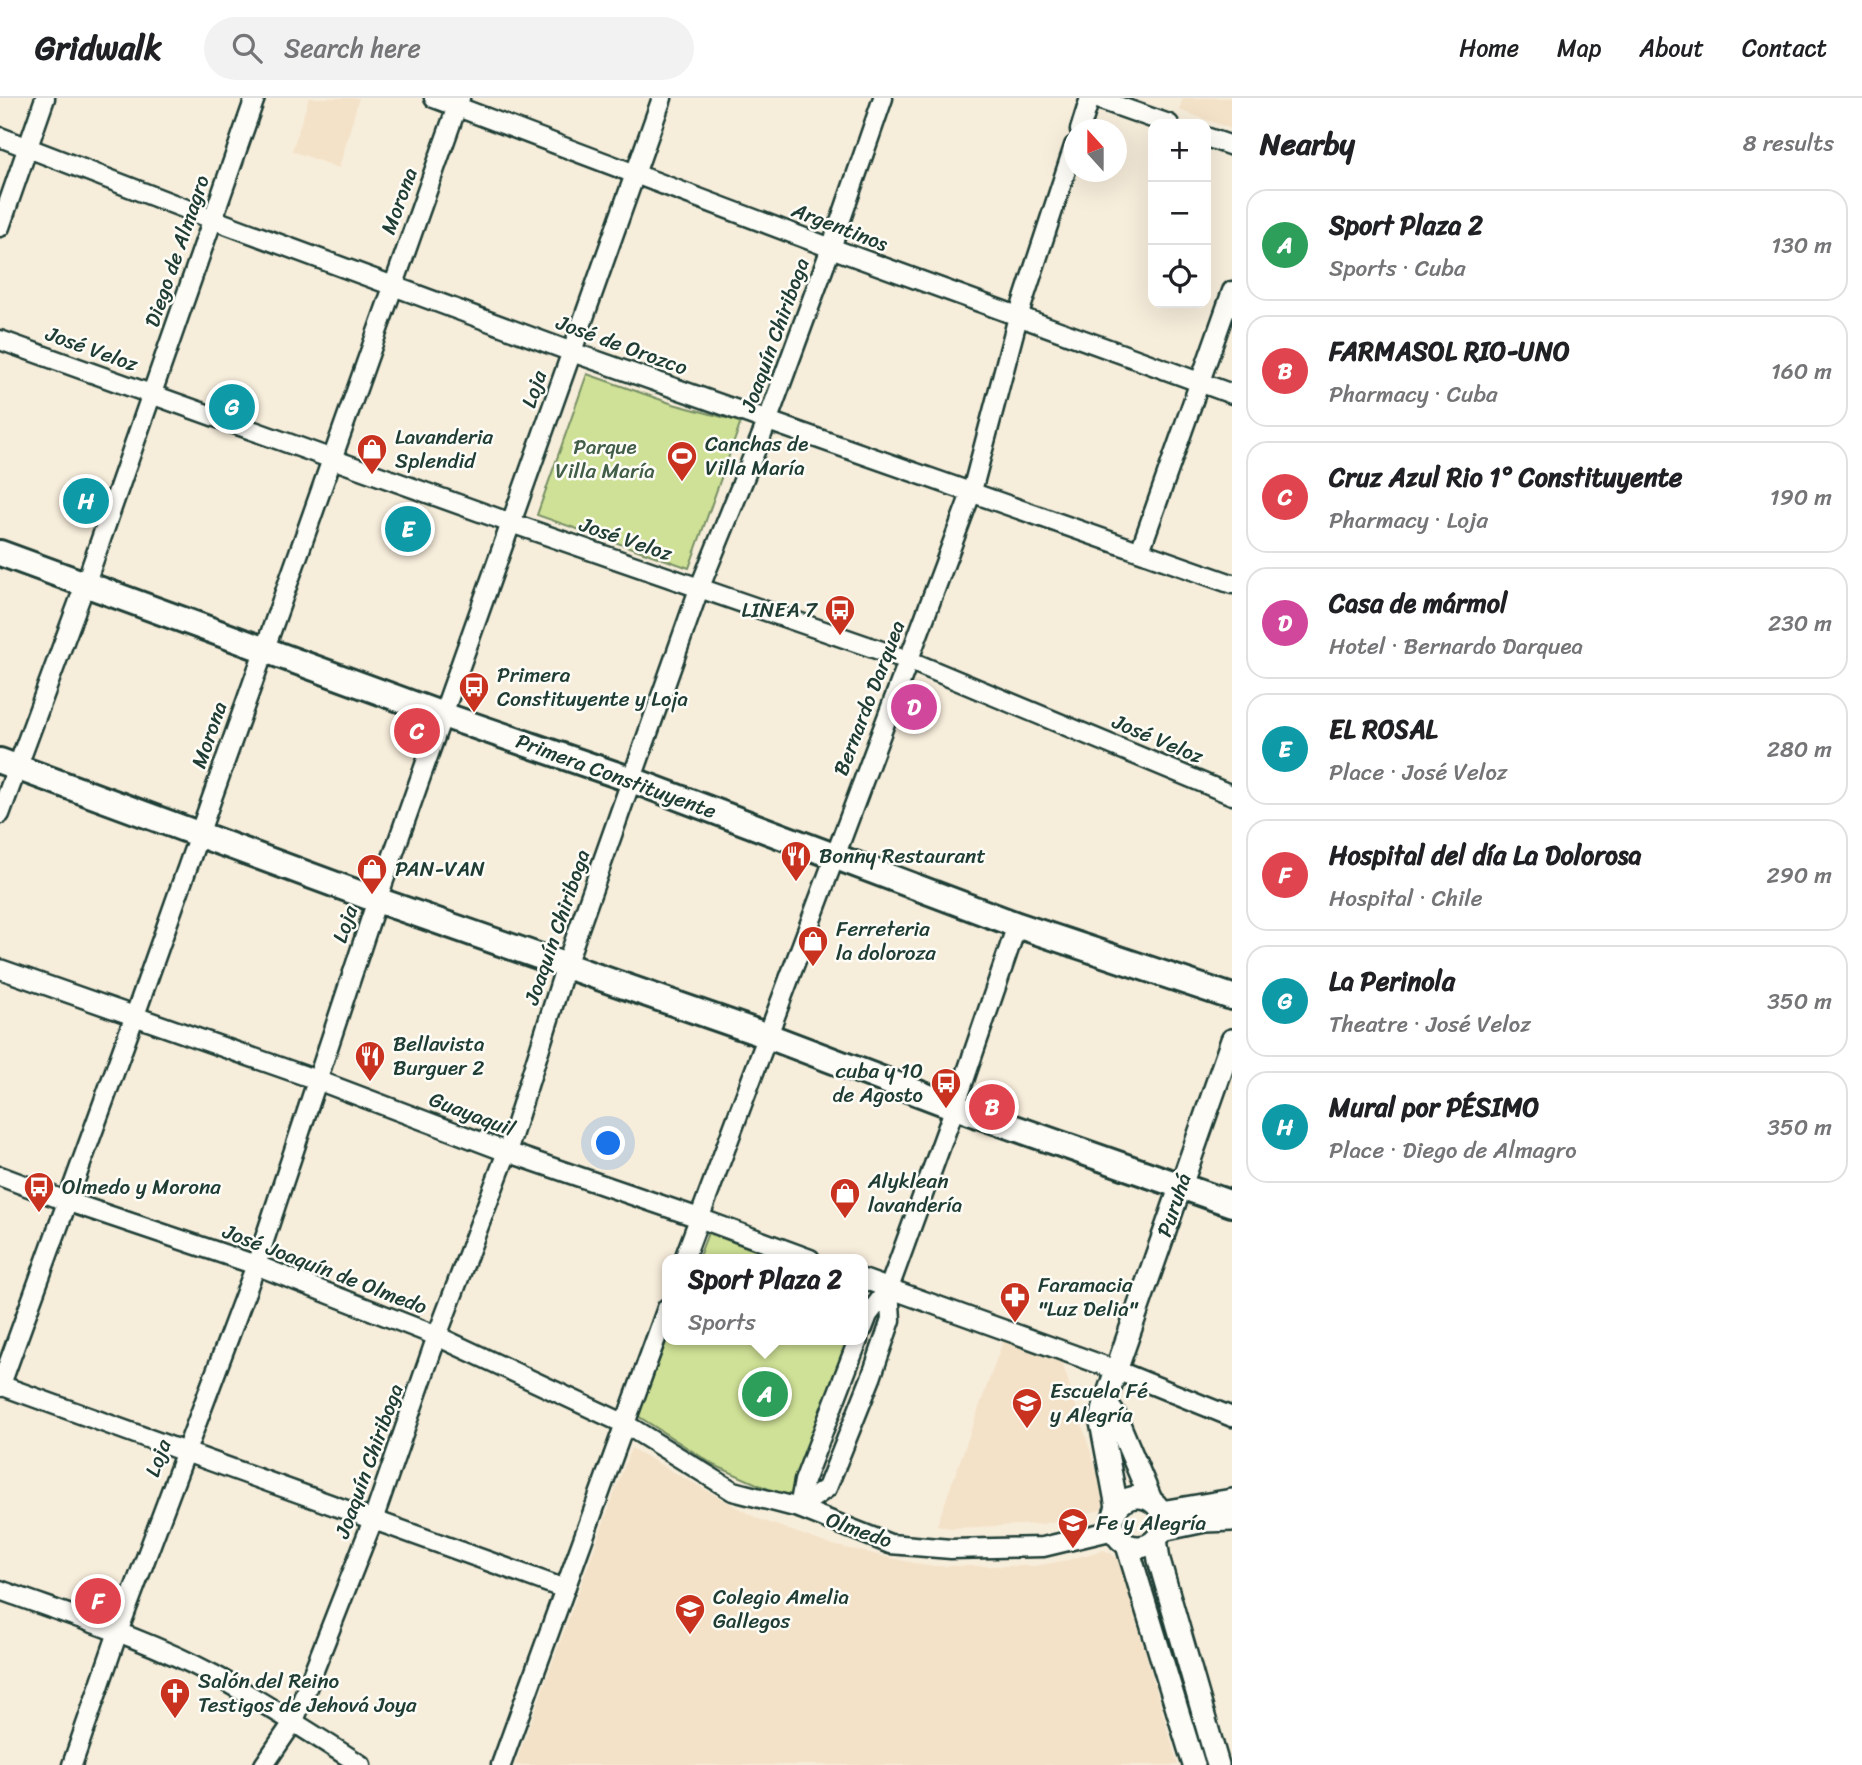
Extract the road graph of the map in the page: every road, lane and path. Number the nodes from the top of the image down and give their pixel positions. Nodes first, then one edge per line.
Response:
1 (45, 98) edge
2 (256, 98) edge
3 (434, 98) edge
4 (662, 98) edge
5 (883, 98) edge
6 (1093, 98) edge
7 (459, 102) edge
8 (1084, 119) edge
9 (1154, 119) edge
10 (0, 137) edge
11 (1211, 139) edge
12 (1232, 146) edge
13 (28, 147) junction
14 (636, 173) junction
15 (1064, 177) edge
16 (212, 219) junction
17 (0, 226) edge
18 (831, 248) junction
19 (392, 286) junction
20 (1232, 291) edge
21 (1018, 317) junction
22 (0, 340) edge
23 (572, 352) junction
24 (1201, 383) junction
25 (151, 394) junction
26 (1232, 394) edge
27 (767, 422) junction
28 (331, 458) junction
29 (972, 491) junction
30 (511, 523) junction
31 (1140, 551) junction
32 (0, 552) edge
33 (85, 584) junction
34 (1232, 584) edge
35 (699, 589) junction
36 (264, 650) junction
37 (908, 660) junction
38 (443, 715) junction
39 (9, 764) edge
40 (632, 780) junction
41 (1232, 795) edge
42 (0, 814) edge
43 (199, 835) junction
44 (834, 857) junction
45 (377, 900) junction
46 (1017, 925) junction
47 (566, 965) junction
48 (0, 969) edge
49 (1232, 998) edge
50 (134, 1018) junction
51 (768, 1036) junction
52 (1232, 1040) edge
53 (317, 1080) junction
54 (956, 1107) junction
55 (507, 1152) junction
56 (0, 1175) edge
57 (1181, 1186) junction
58 (66, 1201) junction
59 (1232, 1204) edge
60 (699, 1218) junction
61 (686, 1254) edge
62 (796, 1254) edge
63 (256, 1265) junction
64 (868, 1281) edge
65 (889, 1288) junction
66 (868, 1315) edge
67 (662, 1322) edge
68 (437, 1336) junction
69 (856, 1345) edge
70 (1116, 1370) junction
71 (0, 1386) edge
72 (1105, 1402) junction
73 (1232, 1417) edge
74 (625, 1424) junction
75 (185, 1451) junction
76 (1232, 1500) edge
77 (1117, 1507) junction
78 (799, 1508) junction
79 (373, 1520) junction
80 (1157, 1520) junction
81 (1232, 1520) edge
82 (1121, 1538) junction
83 (565, 1589) junction
84 (0, 1590) edge
85 (118, 1632) junction
86 (294, 1721) junction
87 (72, 1765) edge
88 (264, 1765) edge
89 (361, 1765) edge
90 (500, 1765) edge
91 (1194, 1765) edge
92 (1218, 1765) edge

1 - 13 street
2 - 16 street, Diego de Almagro
3 - 7 street, Argentinos
4 - 14 street, Loja
5 - 18 street, Joaquín Chiriboga
6 - 8 street
6 - 9 street
7 - 14 street, Argentinos
7 - 19 street, Morona
10 - 13 street, José de Orozco
11 - 12 street
13 - 16 street, José de Orozco
13 - 17 street
14 - 18 street, Argentinos
14 - 23 street, Loja
15 - 21 street, Bernardo Darquea
16 - 19 street, José de Orozco
16 - 25 street, Diego de Almagro
18 - 21 street, Argentinos
18 - 27 street, Joaquín Chiriboga
19 - 23 street, José de Orozco
19 - 28 street, Morona
20 - 24 street
21 - 24 street, Argentinos
21 - 29 street, Bernardo Darquea
22 - 25 street, José Veloz
23 - 27 street, José de Orozco
23 - 30 street, Loja
24 - 26 street, Argentinos
24 - 31 street
25 - 28 street, José Veloz
25 - 33 street, Diego de Almagro
27 - 29 street, José de Orozco
27 - 35 street, Joaquín Chiriboga
28 - 30 street, José Veloz
28 - 36 street, Morona
29 - 31 street, José de Orozco
29 - 37 street, Bernardo Darquea
30 - 35 street, José Veloz
30 - 38 street, Loja
31 - 34 street, José de Orozco
32 - 33 main road, Primera Constituyente
33 - 36 main road, Primera Constituyente
33 - 39 street, Diego de Almagro
35 - 37 street, José Veloz
35 - 40 street, Joaquín Chiriboga
36 - 38 main road, Primera Constituyente
36 - 43 street, Morona
37 - 41 street, José Veloz
37 - 44 street, Bernardo Darquea
38 - 40 main road, Primera Constituyente
38 - 45 street, Loja
39 - 42 street, Diego de Almagro
39 - 43 main road
40 - 44 main road, Primera Constituyente
40 - 47 street, Joaquín Chiriboga
43 - 45 main road
43 - 50 street, Morona
44 - 46 main road, Primera Constituyente
44 - 51 street, Bernardo Darquea
45 - 47 main road
45 - 53 street, Loja
46 - 49 main road, Primera Constituyente
46 - 54 street
47 - 51 main road
47 - 55 street, Joaquín Chiriboga
48 - 50 street, Guayaquil
50 - 53 street, Guayaquil
50 - 58 street, Morona
51 - 54 main road
51 - 60 street, Bernardo Darquea
52 - 57 street, Puruhá
53 - 55 street, Guayaquil
53 - 63 street, Loja
54 - 57 main road
54 - 65 street
55 - 60 street, Guayaquil
55 - 68 street, Joaquín Chiriboga
56 - 58 street, José Joaquín de Olmedo
57 - 59 main road
57 - 70 street, Puruhá
58 - 63 street, José Joaquín de Olmedo
58 - 71 street, Morona
60 - 61 street, Bernardo Darquea
60 - 62 street, Guayaquil
63 - 68 street, José Joaquín de Olmedo
63 - 75 street, Loja
64 - 65 street
65 - 66 street
65 - 70 street
65 - 78 street
67 - 74 street
68 - 74 street, José Joaquín de Olmedo
68 - 79 street, Joaquín Chiriboga
69 - 78 street
70 - 72 street, Puruhá
70 - 73 street
71 - 75 street
72 - 77 street, Puruhá
72 - 80 street
74 - 78 street, Olmedo
74 - 83 street
75 - 79 street
75 - 85 street, Loja
76 - 80 street
77 - 80 street
77 - 82 street
78 - 82 street, Olmedo
79 - 83 street
79 - 86 street, Joaquín Chiriboga
80 - 81 street
80 - 82 street
80 - 92 street
82 - 91 street
83 - 90 street
84 - 85 street
85 - 86 street
85 - 87 street, Loja
86 - 88 street, Joaquín Chiriboga
86 - 89 street

